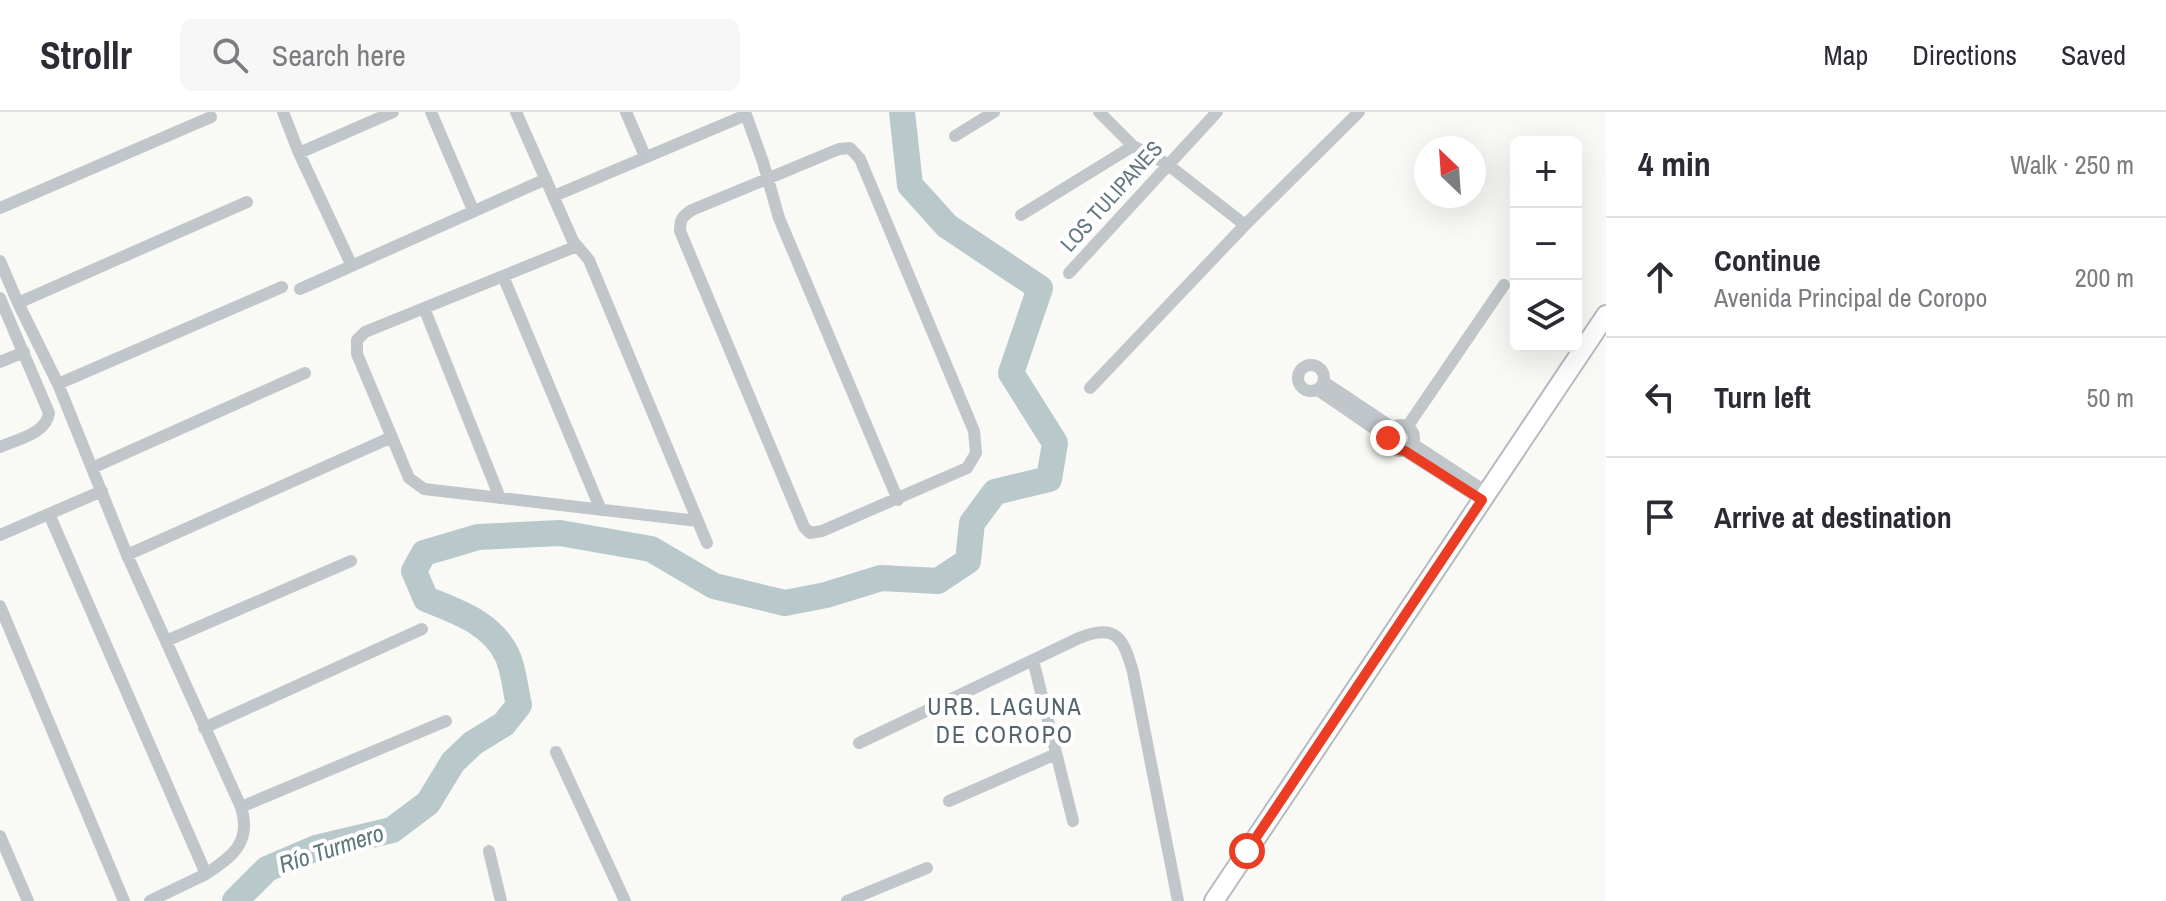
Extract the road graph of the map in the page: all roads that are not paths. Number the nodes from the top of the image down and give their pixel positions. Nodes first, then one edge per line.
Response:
1 (283, 112) edge
2 (393, 112) edge
3 (431, 112) edge
4 (516, 112) edge
5 (626, 112) edge
6 (994, 112) edge
7 (1099, 112) edge
8 (1217, 112) edge
9 (1359, 112) edge
10 (746, 114) edge
11 (211, 117) dead end
12 (955, 136) dead end
13 (1133, 146) junction
14 (299, 153) junction
15 (645, 156) junction
16 (1167, 164) junction
17 (546, 179) junction
18 (769, 180) junction
19 (554, 196) junction
20 (247, 202) dead end
21 (0, 208) edge
22 (473, 210) junction
23 (1021, 215) dead end
24 (1245, 225) junction
25 (577, 246) junction
26 (0, 261) edge
27 (351, 264) junction
28 (1069, 273) dead end
29 (503, 276) junction
30 (1504, 285) dead end
31 (282, 287) dead end
32 (300, 289) dead end
33 (0, 298) edge
34 (18, 303) junction
35 (424, 308) junction
36 (1606, 315) edge
37 (24, 352) junction
38 (0, 362) edge
39 (305, 373) dead end
40 (58, 384) junction
41 (1321, 386) dead end
42 (1090, 388) dead end
43 (1396, 431) junction
44 (392, 437) junction
45 (0, 447) edge
46 (1409, 447) junction
47 (92, 468) junction
48 (102, 491) junction
49 (1485, 496) junction
50 (500, 498) junction
51 (898, 500) junction
52 (601, 510) junction
53 (49, 514) junction
54 (698, 521) junction
55 (0, 535) edge
56 (707, 543) dead end
57 (127, 555) junction
58 (351, 561) dead end
59 (0, 606) edge
60 (422, 629) dead end
61 (166, 641) junction
62 (1033, 660) junction
63 (446, 721) dead end
64 (204, 728) junction
65 (859, 743) dead end
66 (556, 752) dead end
67 (1056, 754) junction
68 (949, 801) dead end
69 (241, 807) junction
70 (1073, 821) dead end
71 (0, 836) edge
72 (489, 851) dead end
73 (927, 868) dead end
74 (206, 874) junction
75 (28, 901) edge
76 (124, 901) edge
77 (150, 901) edge
78 (501, 901) edge
79 (625, 901) edge
80 (847, 901) edge
81 (1178, 901) edge
82 (1214, 901) edge

1 - 14 street
2 - 14 street
3 - 22 street
4 - 17 street
5 - 15 street
6 - 12 street
7 - 13 street
8 - 16 street, LOS TULIPANES
9 - 24 street
10 - 15 street
10 - 18 street
11 - 21 street
13 - 16 street
13 - 23 street
14 - 27 street
15 - 19 street
16 - 24 street
16 - 28 street, LOS TULIPANES
17 - 19 street
17 - 22 street
18 - 51 street
18 - 51 street
18 - 51 street
19 - 25 street
20 - 34 street
22 - 27 street
24 - 42 street
25 - 29 street
25 - 54 street
26 - 34 street
27 - 32 street
29 - 35 street
29 - 52 street
30 - 43 street
31 - 40 street
33 - 37 street
34 - 40 street
35 - 44 street
35 - 50 street
36 - 49 street
37 - 38 street
37 - 45 street
39 - 47 street
40 - 47 street
41 - 43 street
43 - 46 street
43 - 46 street
44 - 50 street
44 - 57 street
46 - 49 street
47 - 48 street
48 - 53 street
48 - 57 street
49 - 82 street
50 - 52 street
52 - 54 street
53 - 55 street
53 - 74 street
54 - 56 street
57 - 61 street
58 - 61 street
59 - 76 street
60 - 64 street
61 - 64 street
62 - 65 street
62 - 67 street
62 - 81 street
63 - 69 street
64 - 69 street
66 - 79 street
67 - 68 street
67 - 70 street
69 - 74 street
71 - 75 street
72 - 78 street
73 - 80 street
74 - 77 street

